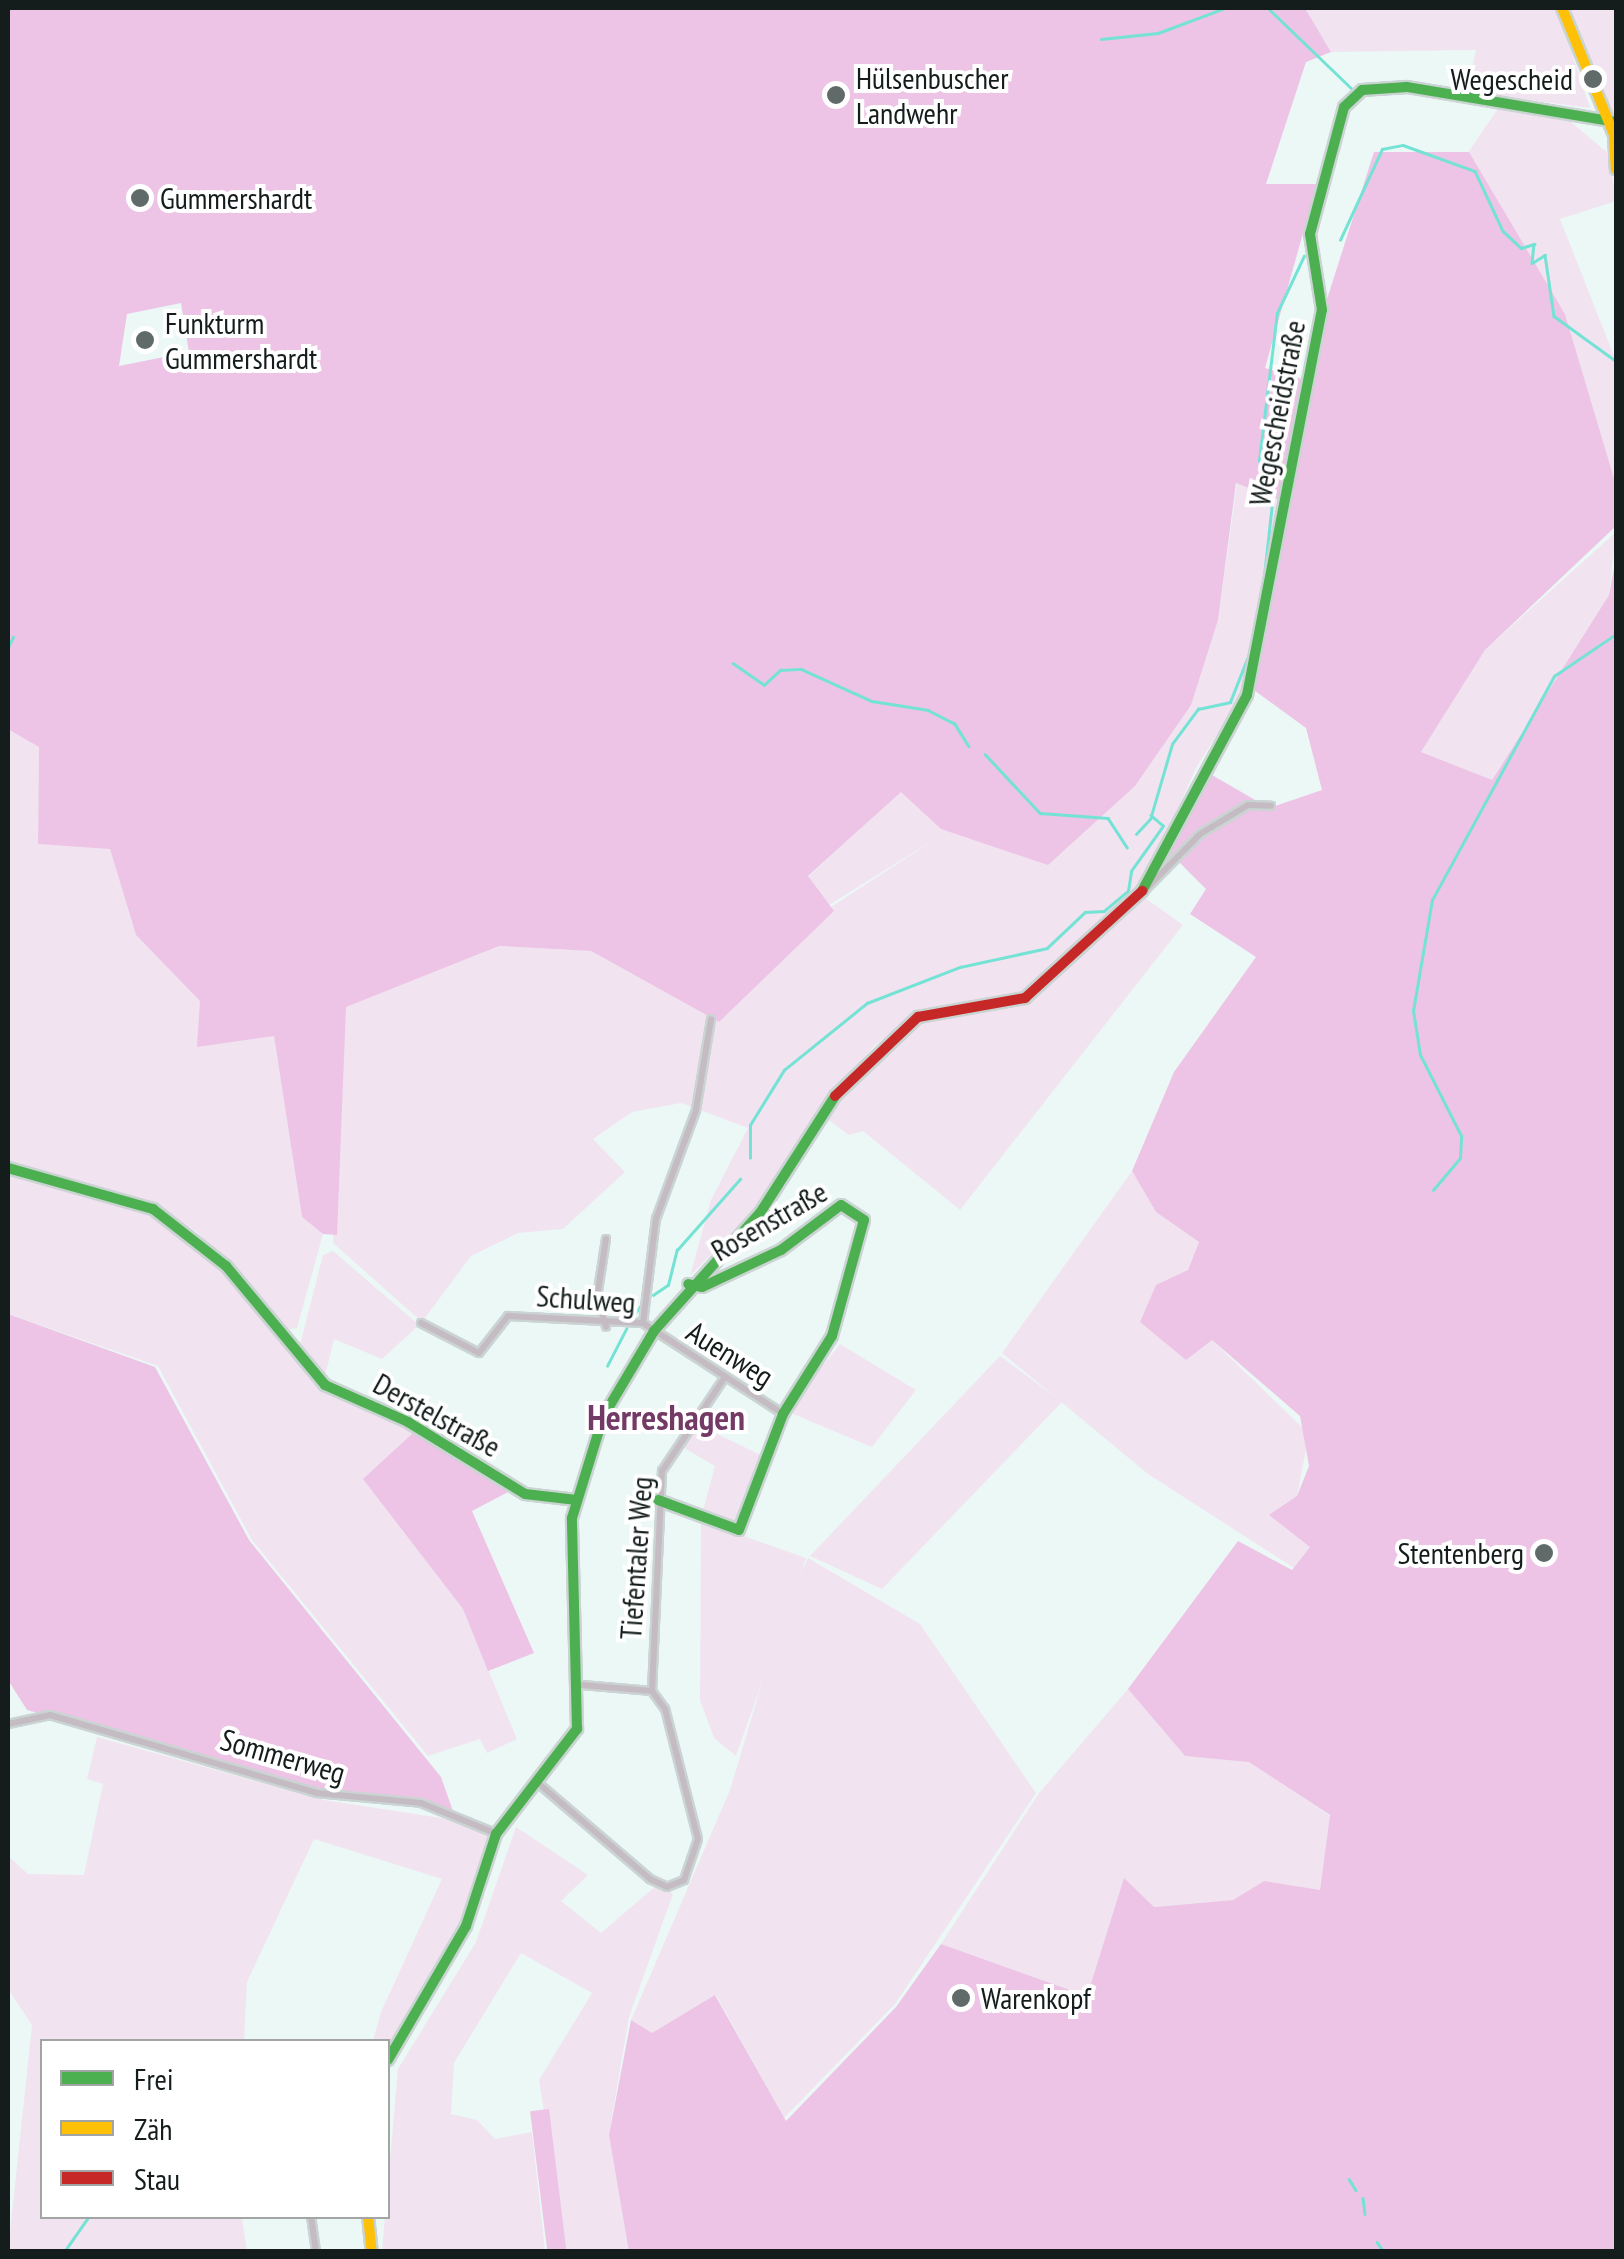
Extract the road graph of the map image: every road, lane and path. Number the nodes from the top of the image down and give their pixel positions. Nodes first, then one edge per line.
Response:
1 (1562, 8) edge
2 (1611, 122) edge
3 (1616, 169) edge
4 (1271, 806) dead end
5 (1146, 889) junction
6 (711, 1019) dead end
7 (8, 1168) edge
8 (606, 1240) dead end
9 (688, 1284) junction
10 (421, 1323) dead end
11 (642, 1323) junction
12 (606, 1327) junction
13 (654, 1330) junction
14 (725, 1377) junction
15 (783, 1414) junction
16 (577, 1500) junction
17 (658, 1500) junction
18 (582, 1686) junction
19 (652, 1691) junction
20 (8, 1724) edge
21 (538, 1783) junction
22 (496, 1834) junction
23 (390, 2057) edge
24 (311, 2219) edge
25 (368, 2219) edge
26 (316, 2252) edge
27 (372, 2252) edge

1 - 2 main road
2 - 3 main road
2 - 5 main road, Wegescheidstraße
4 - 5 street
5 - 9 main road
6 - 11 street
7 - 16 main road, Derstelstraße
8 - 12 street
9 - 13 main road
9 - 15 main road, Rosenstraße
10 - 12 street, Schulweg
11 - 12 street, Schulweg
11 - 13 street, Schulweg
13 - 14 street, Auenweg
13 - 16 main road
14 - 15 street, Auenweg
14 - 17 street, Tiefentaler Weg
15 - 17 main road, Rosenstraße
16 - 18 main road
17 - 19 street, Tiefentaler Weg
18 - 19 street
18 - 21 main road
19 - 21 street
20 - 22 street, Sommerweg
21 - 22 main road
22 - 23 main road
24 - 26 street
25 - 27 main road

